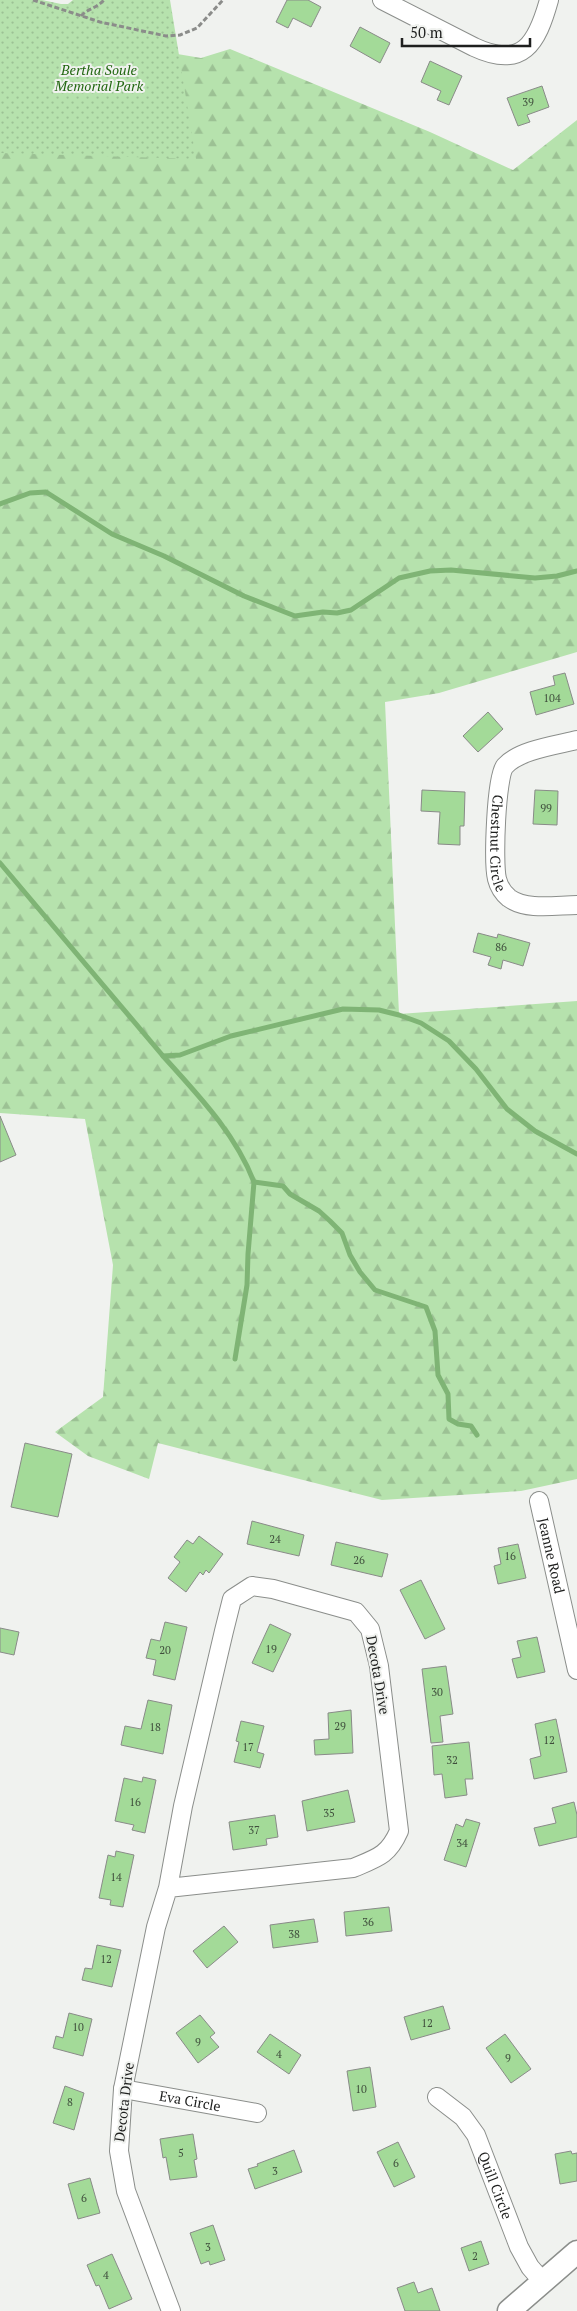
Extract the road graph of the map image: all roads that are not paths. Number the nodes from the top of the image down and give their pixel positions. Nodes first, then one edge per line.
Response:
1 (382, 0) edge
2 (549, 0) edge
3 (577, 740) edge
4 (577, 905) edge
5 (539, 1501) dead end
6 (570, 1607) edge
7 (577, 1670) edge
8 (168, 1888) junction
9 (123, 2090) junction
10 (437, 2097) dead end
11 (257, 2113) dead end
12 (577, 2252) edge
13 (543, 2282) junction
14 (518, 2308) edge
15 (171, 2311) edge

1 - 2 street
3 - 4 street, Chestnut Circle
5 - 6 street, Jeanne Road
6 - 7 street, Jeanne Road
8 - 8 street, Decota Drive
8 - 9 street, Decota Drive
9 - 11 street, Eva Circle
9 - 15 street, Decota Drive
10 - 13 street, Quill Circle
12 - 13 main road
13 - 14 main road

